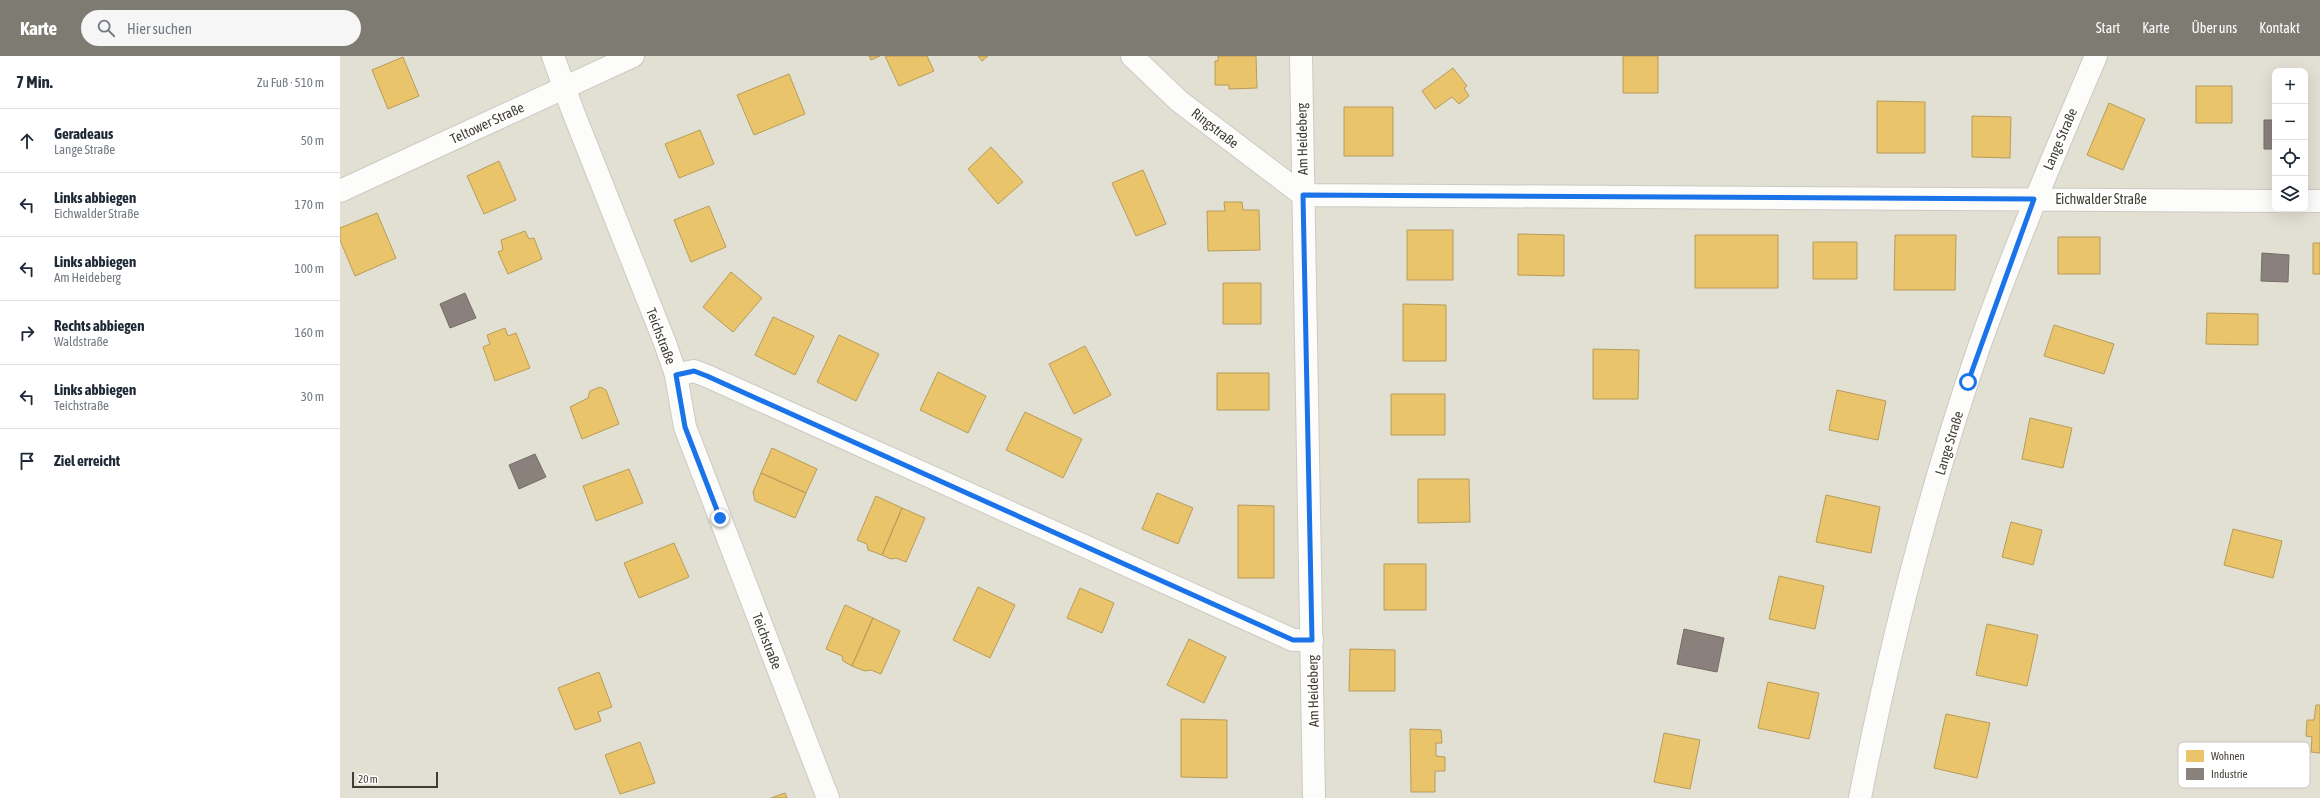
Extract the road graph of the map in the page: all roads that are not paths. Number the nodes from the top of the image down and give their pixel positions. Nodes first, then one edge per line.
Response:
1 (553, 56) edge
2 (634, 56) edge
3 (1132, 56) edge
4 (1301, 56) edge
5 (2096, 56) edge
6 (564, 88) junction
7 (340, 191) edge
8 (1303, 195) junction
9 (2034, 199) junction
10 (2272, 201) edge
11 (2308, 201) edge
12 (2320, 201) edge
13 (676, 375) junction
14 (1312, 640) junction
15 (828, 798) edge
16 (1314, 798) edge
17 (1860, 798) edge

1 - 6 street, Teichstraße
2 - 6 street, Teltower Straße
3 - 8 street, Ringstraße
4 - 8 street, Am Heideberg
5 - 9 street, Lange Straße
6 - 7 street, Teltower Straße
6 - 13 street, Teichstraße
8 - 9 street, Eichwalder Straße
8 - 14 street, Am Heideberg
9 - 10 street, Eichwalder Straße
9 - 17 street, Lange Straße
11 - 12 street
13 - 14 street
13 - 15 street, Teichstraße
14 - 16 street, Am Heideberg

